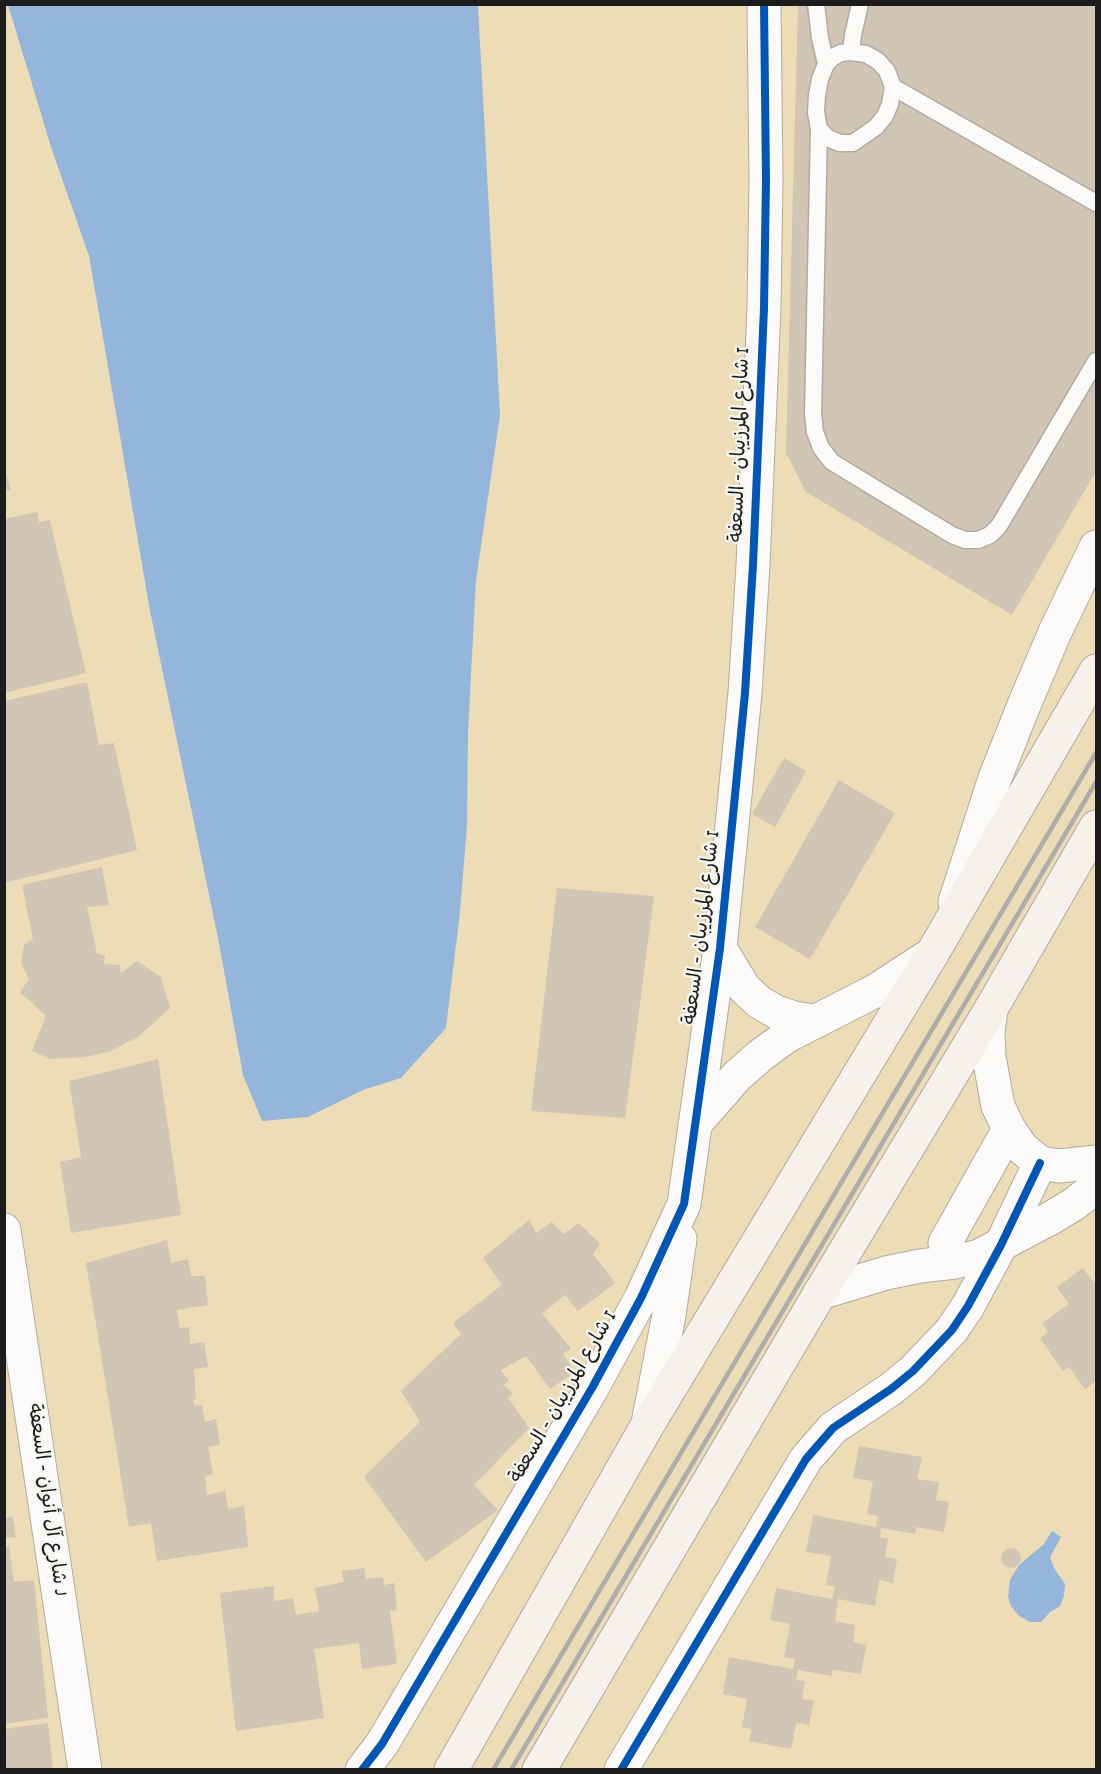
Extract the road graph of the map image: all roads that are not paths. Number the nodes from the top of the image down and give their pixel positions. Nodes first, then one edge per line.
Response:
1 (764, 4) edge
2 (816, 4) edge
3 (860, 4) edge
4 (851, 52) junction
5 (826, 64) junction
6 (893, 87) junction
7 (819, 129) junction
8 (1096, 203) edge
9 (1096, 361) edge
10 (1096, 547) edge
11 (1096, 671) edge
12 (1096, 827) edge
13 (1096, 858) edge
14 (1055, 896) junction
15 (940, 941) junction
16 (720, 948) junction
17 (991, 1009) junction
18 (814, 1021) junction
19 (695, 1124) junction
20 (1009, 1129) junction
21 (1096, 1162) edge
22 (1040, 1163) junction
23 (1096, 1187) edge
24 (684, 1204) junction
25 (4, 1230) edge
26 (945, 1243) junction
27 (1001, 1245) junction
28 (838, 1263) junction
29 (820, 1293) junction
30 (647, 1426) junction
31 (85, 1770) edge
32 (362, 1770) edge
33 (451, 1770) edge
34 (539, 1770) edge
35 (621, 1770) edge

1 - 16 street, شارع المرزيبان - السعفة I
2 - 5 lane
3 - 4 lane
4 - 5 lane
4 - 6 lane
5 - 7 lane
6 - 7 lane
6 - 8 lane
7 - 9 lane
10 - 15 street
11 - 15 main road
12 - 14 main road
13 - 14 street
14 - 17 main road
15 - 18 street
15 - 30 main road
16 - 18 street
16 - 19 street, شارع المرزيبان - السعفة I
17 - 20 street
17 - 28 main road
18 - 19 street
19 - 24 street, شارع المرزيبان - السعفة I
20 - 22 street
20 - 26 street
21 - 22 street
22 - 27 street
23 - 27 street
24 - 30 street
24 - 32 street, شارع المرزيبان - السعفة I
25 - 31 street, شارع آل أنوان - السعفة J
26 - 27 street
26 - 28 street
27 - 29 street
27 - 35 street
28 - 29 main road
29 - 34 main road
30 - 33 main road

